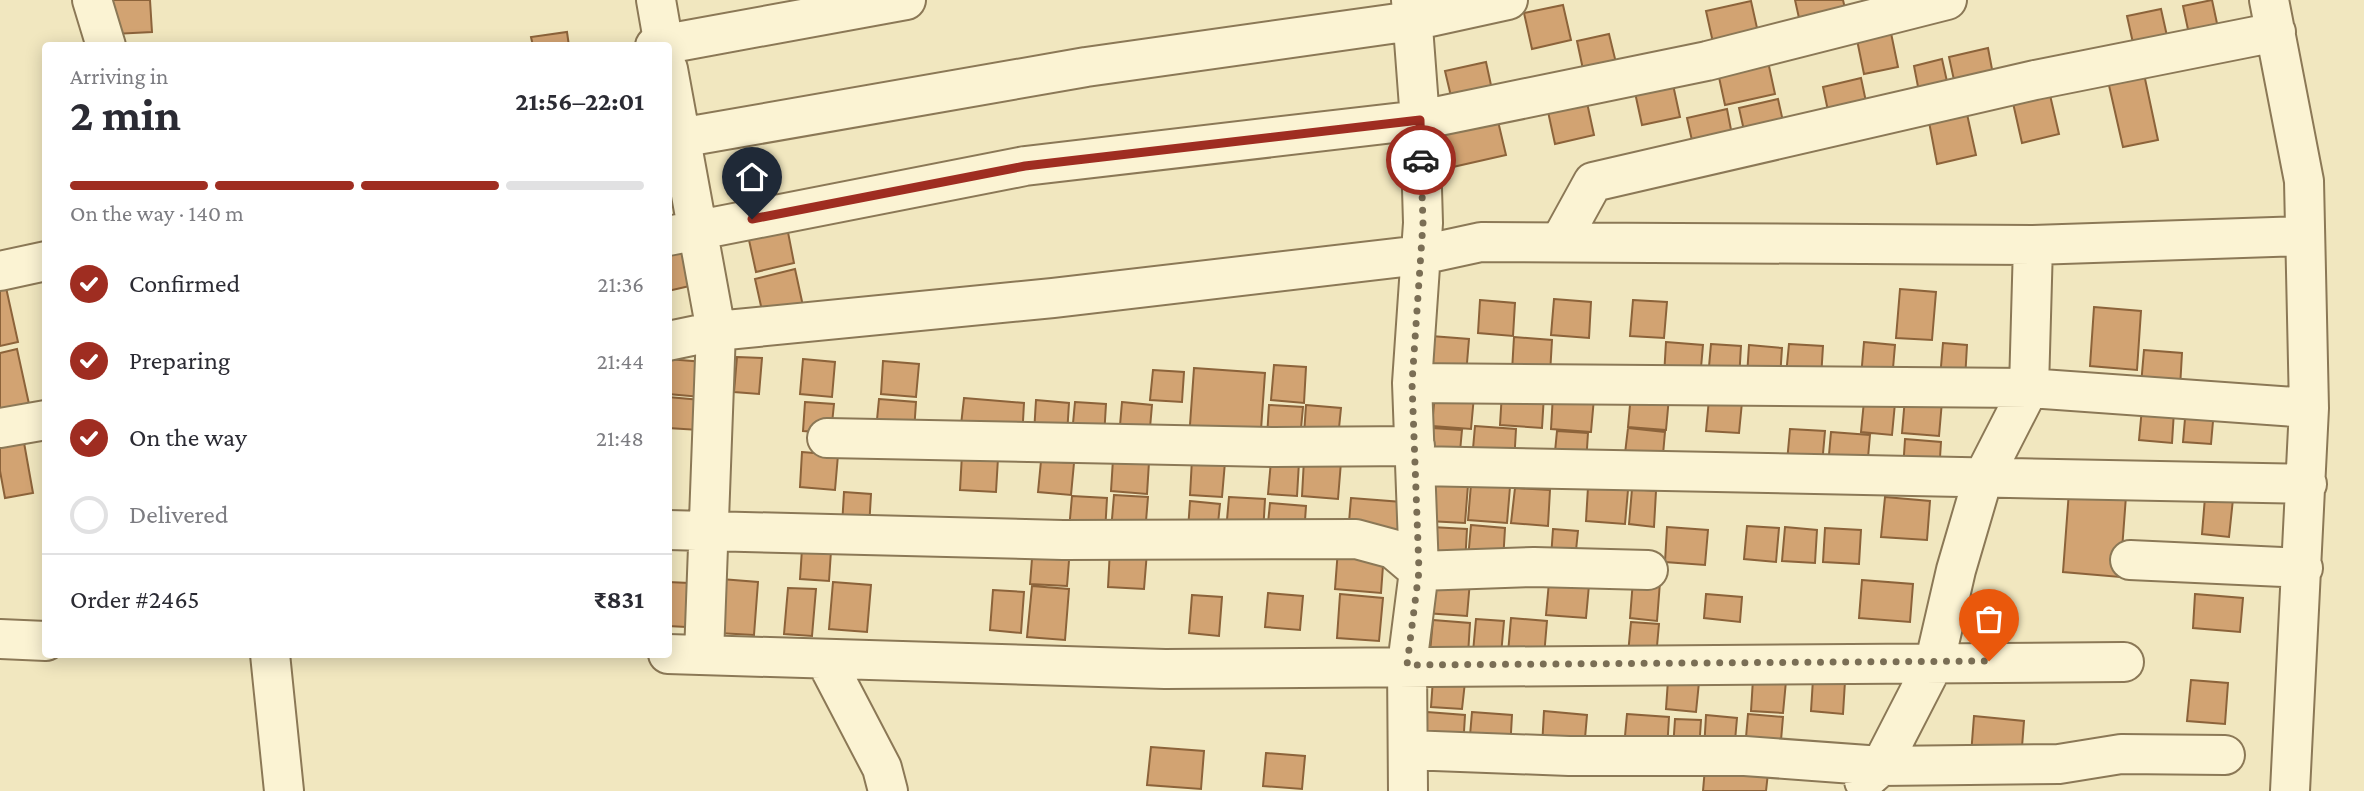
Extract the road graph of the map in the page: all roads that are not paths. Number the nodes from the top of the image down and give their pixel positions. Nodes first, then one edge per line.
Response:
1 (92, 0) edge
2 (656, 0) edge
3 (906, 0) edge
4 (1508, 0) edge
5 (1947, 0) edge
6 (1411, 10) edge
7 (2272, 16) edge
8 (105, 42) edge
9 (662, 42) edge
10 (672, 49) edge
11 (672, 117) edge
12 (1420, 120) junction
13 (675, 139) edge
14 (683, 233) edge
15 (2304, 236) junction
16 (1560, 242) junction
17 (2033, 246) junction
18 (1421, 255) junction
19 (42, 262) edge
20 (0, 271) edge
21 (716, 331) junction
22 (672, 340) edge
23 (1412, 383) junction
24 (2029, 388) junction
25 (2309, 408) junction
26 (42, 421) edge
27 (0, 428) edge
28 (827, 438) dead end
29 (1416, 456) junction
30 (1983, 478) junction
31 (2307, 484) junction
32 (672, 530) edge
33 (707, 530) junction
34 (2130, 560) dead end
35 (2303, 568) junction
36 (1648, 570) dead end
37 (1419, 571) junction
38 (0, 639) edge
39 (42, 641) edge
40 (686, 654) edge
41 (270, 658) edge
42 (825, 659) junction
43 (1935, 661) junction
44 (2124, 662) dead end
45 (1407, 665) junction
46 (1408, 750) junction
47 (2225, 755) dead end
48 (1881, 766) junction
49 (285, 791) edge
50 (888, 791) edge
51 (1408, 791) edge
52 (1851, 791) edge
53 (2290, 791) edge

1 - 8 street
2 - 9 street
3 - 10 street
4 - 6 street
5 - 12 street
6 - 12 street
6 - 13 street
7 - 15 street
7 - 16 street
11 - 13 street
12 - 14 street
12 - 18 street
13 - 14 street
14 - 21 street
15 - 17 street
15 - 25 street
16 - 17 street
16 - 18 street
17 - 24 street
18 - 21 street
18 - 23 street
19 - 20 street
21 - 22 street
21 - 33 street
23 - 24 street
23 - 29 street
24 - 25 street
24 - 30 street
25 - 31 street
26 - 27 street
28 - 29 street
29 - 30 street
29 - 37 street
30 - 31 street
30 - 43 street
31 - 35 street
32 - 33 street
33 - 37 street
33 - 40 street
34 - 35 street
35 - 53 street
36 - 37 street
37 - 45 street
38 - 39 street
40 - 42 street
41 - 49 street
42 - 45 street
42 - 50 street
43 - 44 street
43 - 45 street
43 - 48 street
45 - 46 street
46 - 48 street
46 - 51 street
47 - 48 street
48 - 52 street

